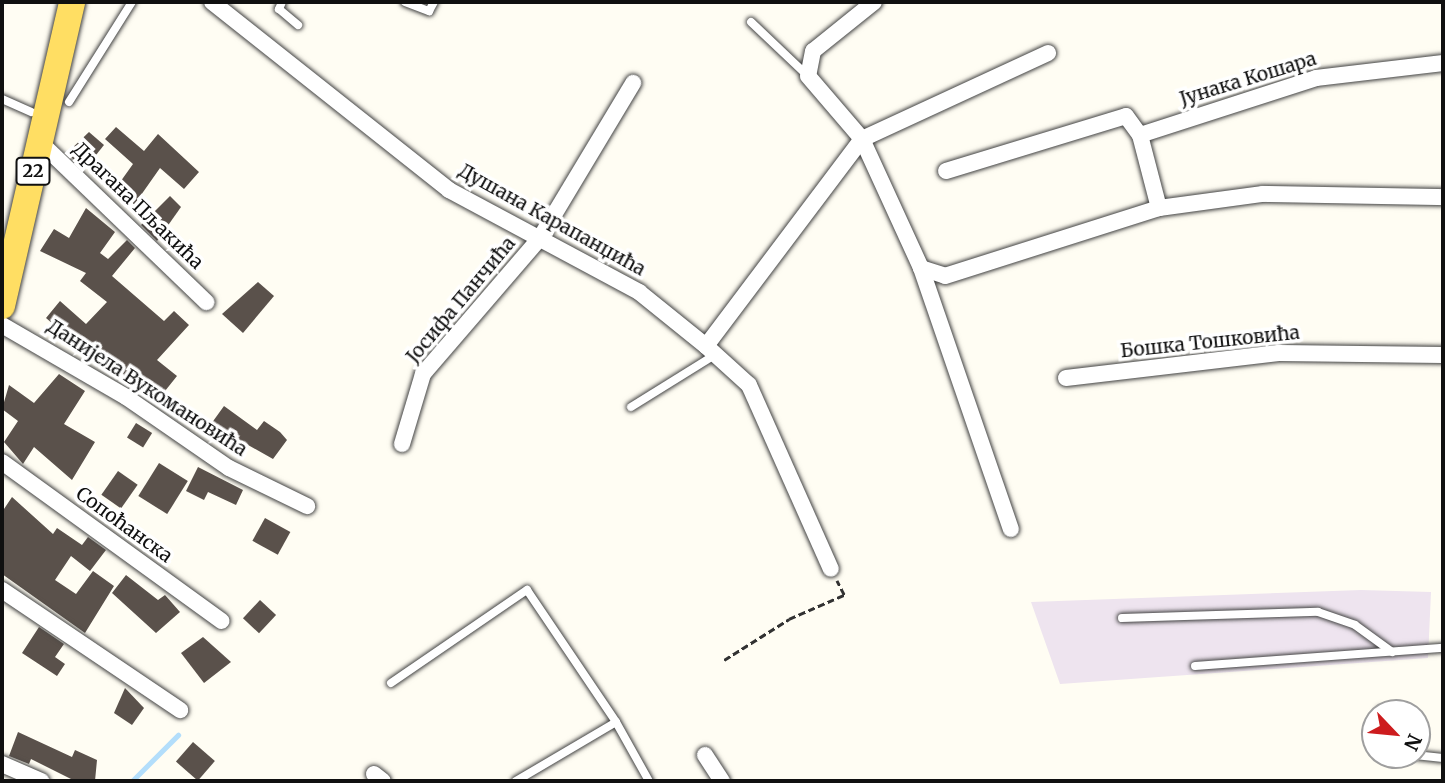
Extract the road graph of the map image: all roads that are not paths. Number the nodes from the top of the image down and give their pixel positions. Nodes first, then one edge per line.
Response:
1 (58, 2) edge
2 (72, 2) edge
3 (94, 2) edge
4 (132, 2) edge
5 (212, 2) edge
6 (282, 2) edge
7 (405, 2) edge
8 (434, 2) edge
9 (874, 2) edge
10 (751, 22) dead end
11 (298, 25) dead end
12 (65, 35) junction
13 (1048, 53) dead end
14 (1443, 63) edge
15 (808, 76) junction
16 (634, 83) dead end
17 (2, 99) edge
18 (69, 102) dead end
19 (31, 113) junction
20 (1140, 135) junction
21 (862, 139) junction
22 (40, 142) junction
23 (946, 171) dead end
24 (1443, 197) edge
25 (1159, 208) junction
26 (2, 231) edge
27 (540, 238) junction
28 (920, 268) junction
29 (206, 302) dead end
30 (2, 306) edge
31 (2, 325) edge
32 (711, 350) junction
33 (1443, 355) edge
34 (1066, 378) dead end
35 (631, 407) dead end
36 (402, 444) dead end
37 (2, 462) edge
38 (307, 506) dead end
39 (1011, 529) dead end
40 (831, 569) road end
41 (2, 590) edge
42 (1122, 618) dead end
43 (222, 621) dead end
44 (1443, 648) edge
45 (1392, 652) junction
46 (1195, 666) dead end
47 (391, 683) dead end
48 (180, 710) dead end
49 (616, 722) junction
50 (705, 755) dead end
51 (2, 764) edge
52 (41, 781) edge
53 (516, 781) edge
54 (649, 781) edge
55 (722, 781) edge

1 - 19 main road, 22
2 - 12 main road, 22
3 - 12 main road
4 - 18 lane
5 - 27 street, Душана Карапанџића
6 - 11 lane
7 - 8 lane
9 - 15 street
10 - 15 lane
12 - 22 main road, 22
13 - 21 street
14 - 20 street, Јунака Кошара
15 - 21 street
16 - 27 street, Јосифа Панчића
17 - 19 lane
19 - 26 main road, 22
20 - 23 street
20 - 25 street
21 - 28 street
21 - 32 street
22 - 29 street, Драгана Пљакића
22 - 30 main road, 22
24 - 25 street
25 - 28 street
27 - 32 street, Душана Карапанџића
27 - 36 street, Јосифа Панчића
28 - 39 street
31 - 38 street, Данијела Вукомановића
32 - 35 lane
32 - 40 street, Душана Карапанџића
33 - 34 street, Бошка Тошковића
37 - 43 street, Сопоћанска
41 - 48 street
42 - 45 lane
44 - 45 lane
45 - 46 lane
47 - 49 lane
49 - 53 lane
49 - 54 lane
50 - 55 street
51 - 52 street

